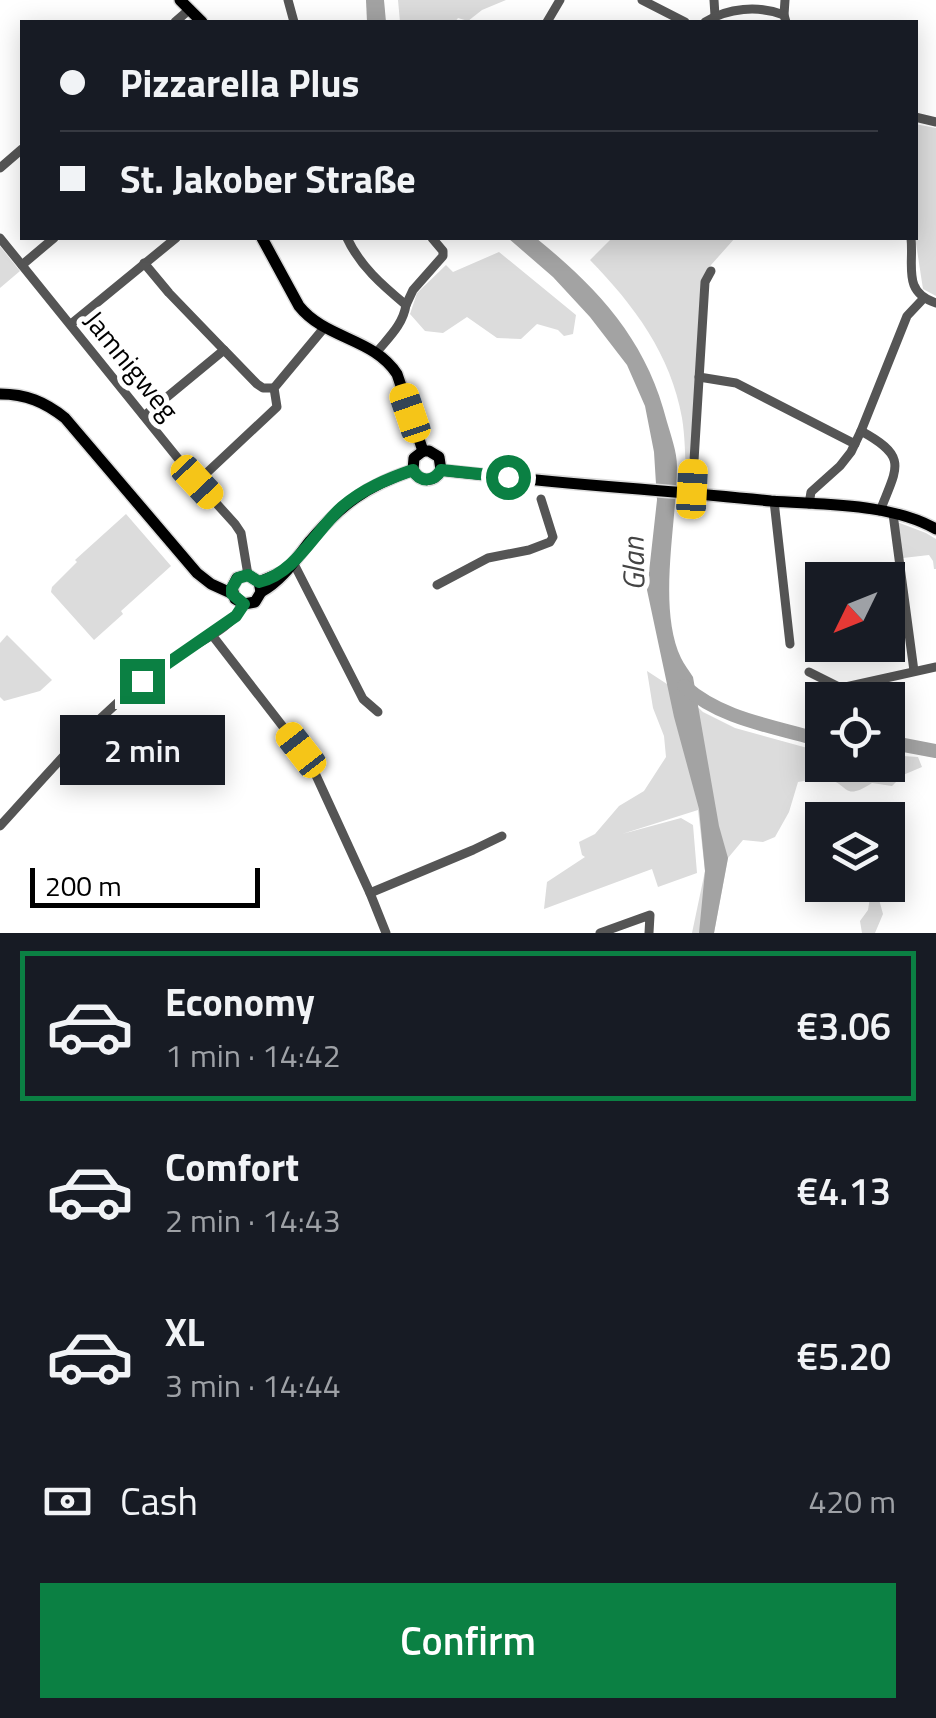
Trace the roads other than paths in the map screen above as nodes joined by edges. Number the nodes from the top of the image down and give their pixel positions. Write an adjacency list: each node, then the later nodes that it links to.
1 (642, 0): 6 (street)
2 (714, 0): 4 (street)
3 (785, 0): 5 (street)
4 (715, 16): 5 (street); 7 (street)
5 (785, 19)
6 (681, 20)
7 (708, 20)
8 (20, 150): 9 (street)
9 (0, 168)
10 (0, 238): 18 (street, Jamnigweg)
11 (52, 240): 18 (street)
12 (173, 240): 17 (street)
13 (263, 240): 24 (main road)
14 (348, 240): 22 (street)
15 (434, 240): 22 (street)
16 (911, 240): 20 (street)
17 (144, 263): 23 (street); 25 (street)
18 (22, 264): 23 (street, Jamnigweg)
19 (711, 271): 27 (street)
20 (923, 299): 21 (street); 31 (street)
21 (936, 304)
22 (406, 305): 26 (street)
23 (71, 324): 30 (street, Jamnigweg)
24 (324, 328): 26 (main road); 28 (street)
25 (224, 350): 28 (street); 30 (street)
26 (376, 352): 33 (main road)
27 (699, 378): 32 (street); 37 (street)
28 (274, 388): 36 (street)
29 (0, 394): 46 (main road)
30 (144, 416): 36 (street, Jamnigweg)
31 (861, 431): 32 (street); 41 (street)
32 (855, 444): 40 (street)
33 (422, 451): 34 (main road); 35 (main road)
34 (413, 470): 35 (main road); 43 (main road)
35 (441, 470): 37 (main road)
36 (197, 482): 44 (street, Jamnigweg)
37 (690, 493): 39 (main road)
38 (541, 499): 45 (street)
39 (774, 501): 40 (main road); 49 (street)
40 (809, 504): 41 (main road)
41 (887, 512): 42 (main road); 52 (street)
42 (936, 530)
43 (293, 562): 44 (main road); 53 (street)
44 (256, 583): 46 (main road); 47 (main road)
45 (437, 585)
46 (233, 588): 47 (main road)
47 (244, 604): 48 (street)
48 (212, 635): 54 (street); 56 (street)
49 (790, 644)
50 (936, 668): 52 (street)
51 (809, 672): 52 (street)
52 (914, 672)
53 (378, 712)
54 (0, 826)
55 (502, 836): 56 (street)
56 (370, 893): 57 (street)
57 (386, 933)
58 (600, 933): 59 (street)
59 (649, 933)

